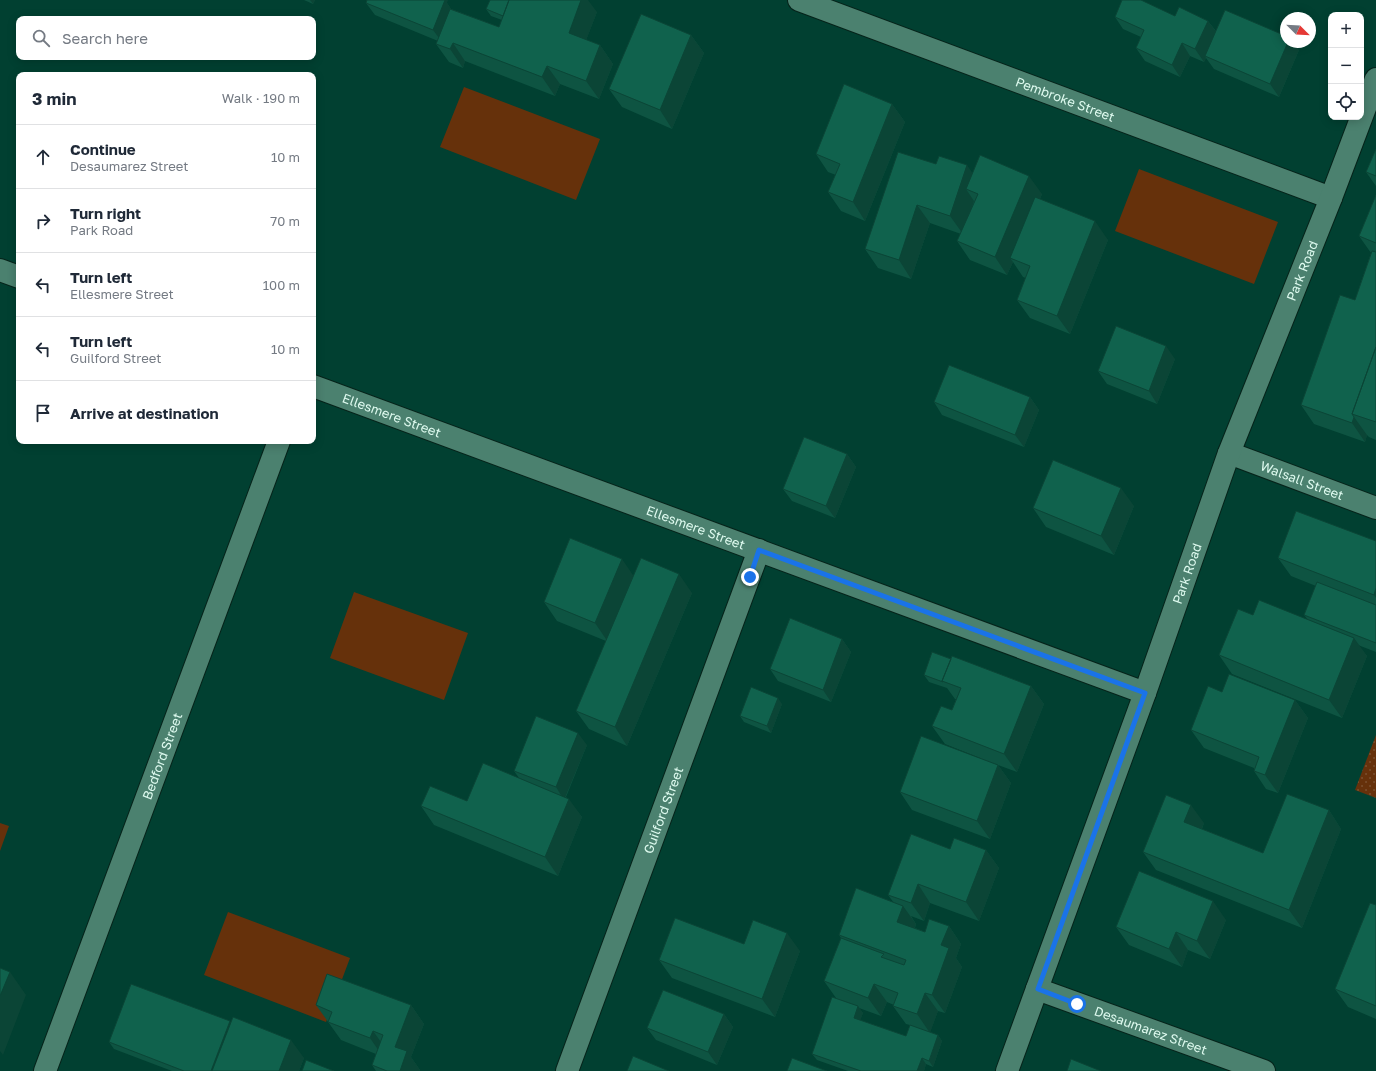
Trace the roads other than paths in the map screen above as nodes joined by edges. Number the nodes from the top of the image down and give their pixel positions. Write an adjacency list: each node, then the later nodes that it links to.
1 (800, 0): 3 (street, Pembroke Street)
2 (1376, 79): 3 (street, Park Road)
3 (1331, 198): 8 (street, Park Road)
4 (0, 270): 5 (street)
5 (16, 276)
6 (316, 387): 10 (street, Ellesmere Street)
7 (278, 444): 13 (street, Bedford Street)
8 (1229, 453): 9 (street, Walsall Street); 11 (street, Park Road)
9 (1376, 508)
10 (759, 550): 11 (street, Ellesmere Street); 14 (street, Guilford Street)
11 (1145, 693): 12 (street, Park Road)
12 (1038, 989): 15 (street, Park Road); 16 (street, Desaumarez Street)
13 (45, 1071)
14 (567, 1071)
15 (1007, 1071)
16 (1264, 1071)

